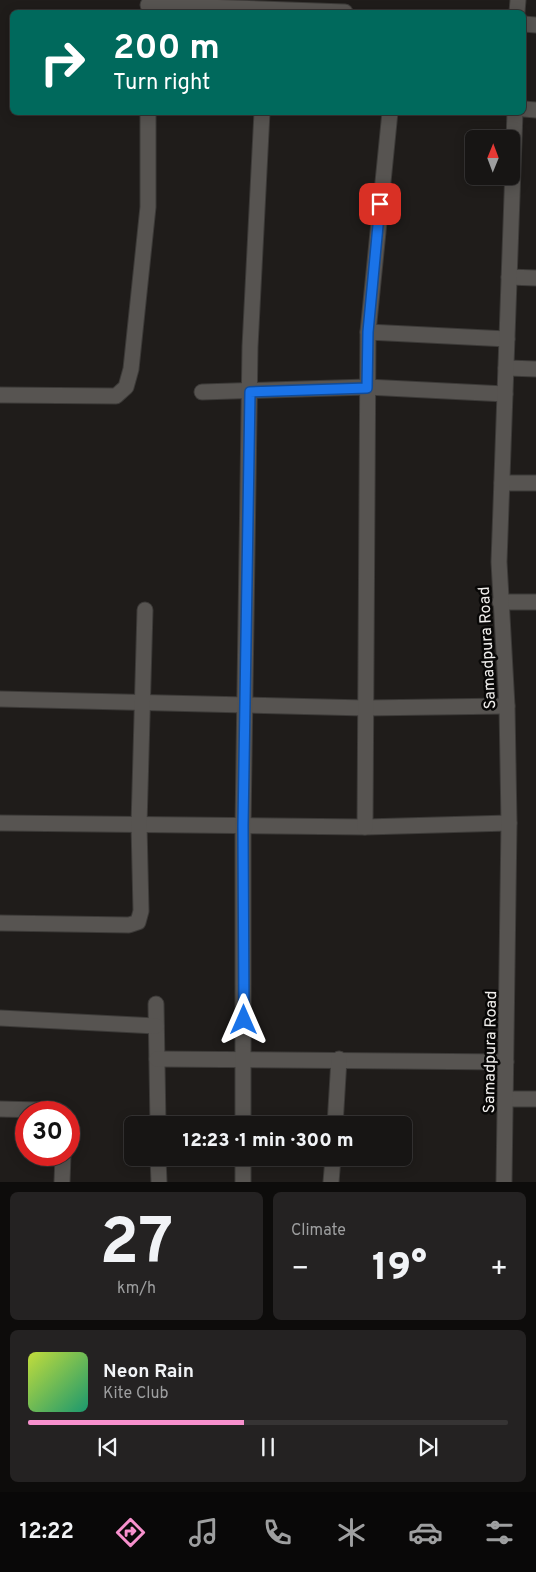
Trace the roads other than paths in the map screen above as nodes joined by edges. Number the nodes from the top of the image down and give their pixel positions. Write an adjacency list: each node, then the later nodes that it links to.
1 (314, 5): 4 (street); 5 (street)
2 (148, 6): 3 (street)
3 (227, 10)
4 (280, 10)
5 (336, 10)
6 (148, 115): 20 (street)
7 (262, 115): 18 (street)
8 (390, 115): 12 (street)
9 (515, 115): 10 (street, Samadpura Road)
10 (509, 277): 11 (street); 13 (street, Samadpura Road)
11 (536, 278)
12 (368, 332): 13 (street); 16 (street)
13 (507, 340): 14 (street, Samadpura Road)
14 (506, 368): 15 (street); 19 (street, Samadpura Road)
15 (536, 369)
16 (367, 388): 18 (street); 19 (street); 30 (street)
17 (202, 392): 18 (street)
18 (250, 392): 28 (street)
19 (505, 394): 21 (street, Samadpura Road)
20 (0, 395)
21 (502, 483): 22 (street); 23 (street, Samadpura Road)
22 (536, 483)
23 (500, 602): 24 (street); 29 (street, Samadpura Road)
24 (536, 602)
25 (145, 610): 27 (street)
26 (0, 699): 27 (street)
27 (144, 703): 28 (street); 33 (street)
28 (245, 706): 30 (street); 34 (street)
29 (507, 706): 30 (street); 32 (street, Samadpura Road)
30 (365, 708): 35 (street)
31 (0, 823): 33 (street)
32 (509, 823): 35 (street); 43 (street, Samadpura Road)
33 (139, 826): 34 (street); 36 (street)
34 (243, 826): 35 (street); 41 (street)
35 (365, 827)
36 (0, 923)
37 (156, 1004): 39 (street)
38 (0, 1018): 39 (street)
39 (156, 1026): 40 (street)
40 (156, 1059): 41 (street); 48 (street)
41 (244, 1059): 42 (street); 49 (street)
42 (339, 1059): 43 (street); 50 (street)
43 (506, 1062): 44 (street, Samadpura Road)
44 (506, 1099): 45 (street); 59 (street, Samadpura Road)
45 (536, 1099)
46 (0, 1109): 47 (street)
47 (15, 1109)
48 (158, 1116)
49 (243, 1116)
50 (336, 1116)
51 (63, 1166): 55 (street)
52 (158, 1166): 56 (street)
53 (243, 1166): 57 (street)
54 (332, 1166): 58 (street)
55 (62, 1182)
56 (159, 1182)
57 (243, 1182)
58 (331, 1182)
59 (504, 1182)

